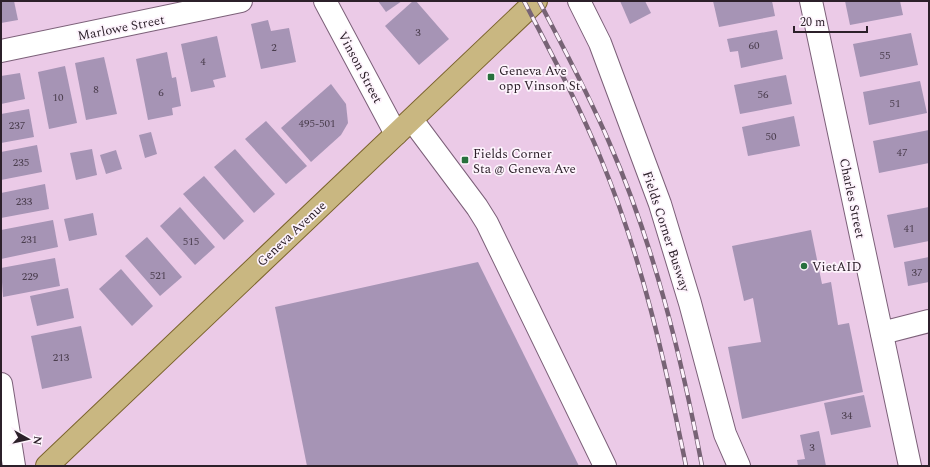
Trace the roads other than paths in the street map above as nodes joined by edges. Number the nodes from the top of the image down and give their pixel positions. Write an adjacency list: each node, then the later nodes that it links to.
1 (241, 1): 6 (street, Marlowe Street)
2 (324, 1): 7 (street, Vinson Street)
3 (536, 1): 7 (main road, Geneva Avenue)
4 (579, 1): 14 (street, Fields Corner Busway)
5 (811, 1): 9 (street, Charles Street)
6 (1, 51)
7 (404, 127): 12 (main road, Geneva Avenue); 13 (street)
8 (929, 321): 9 (street)
9 (882, 333): 15 (street, Charles Street)
10 (1, 384): 11 (street)
11 (14, 466)
12 (47, 466)
13 (605, 466)
14 (739, 466)
15 (910, 466)

